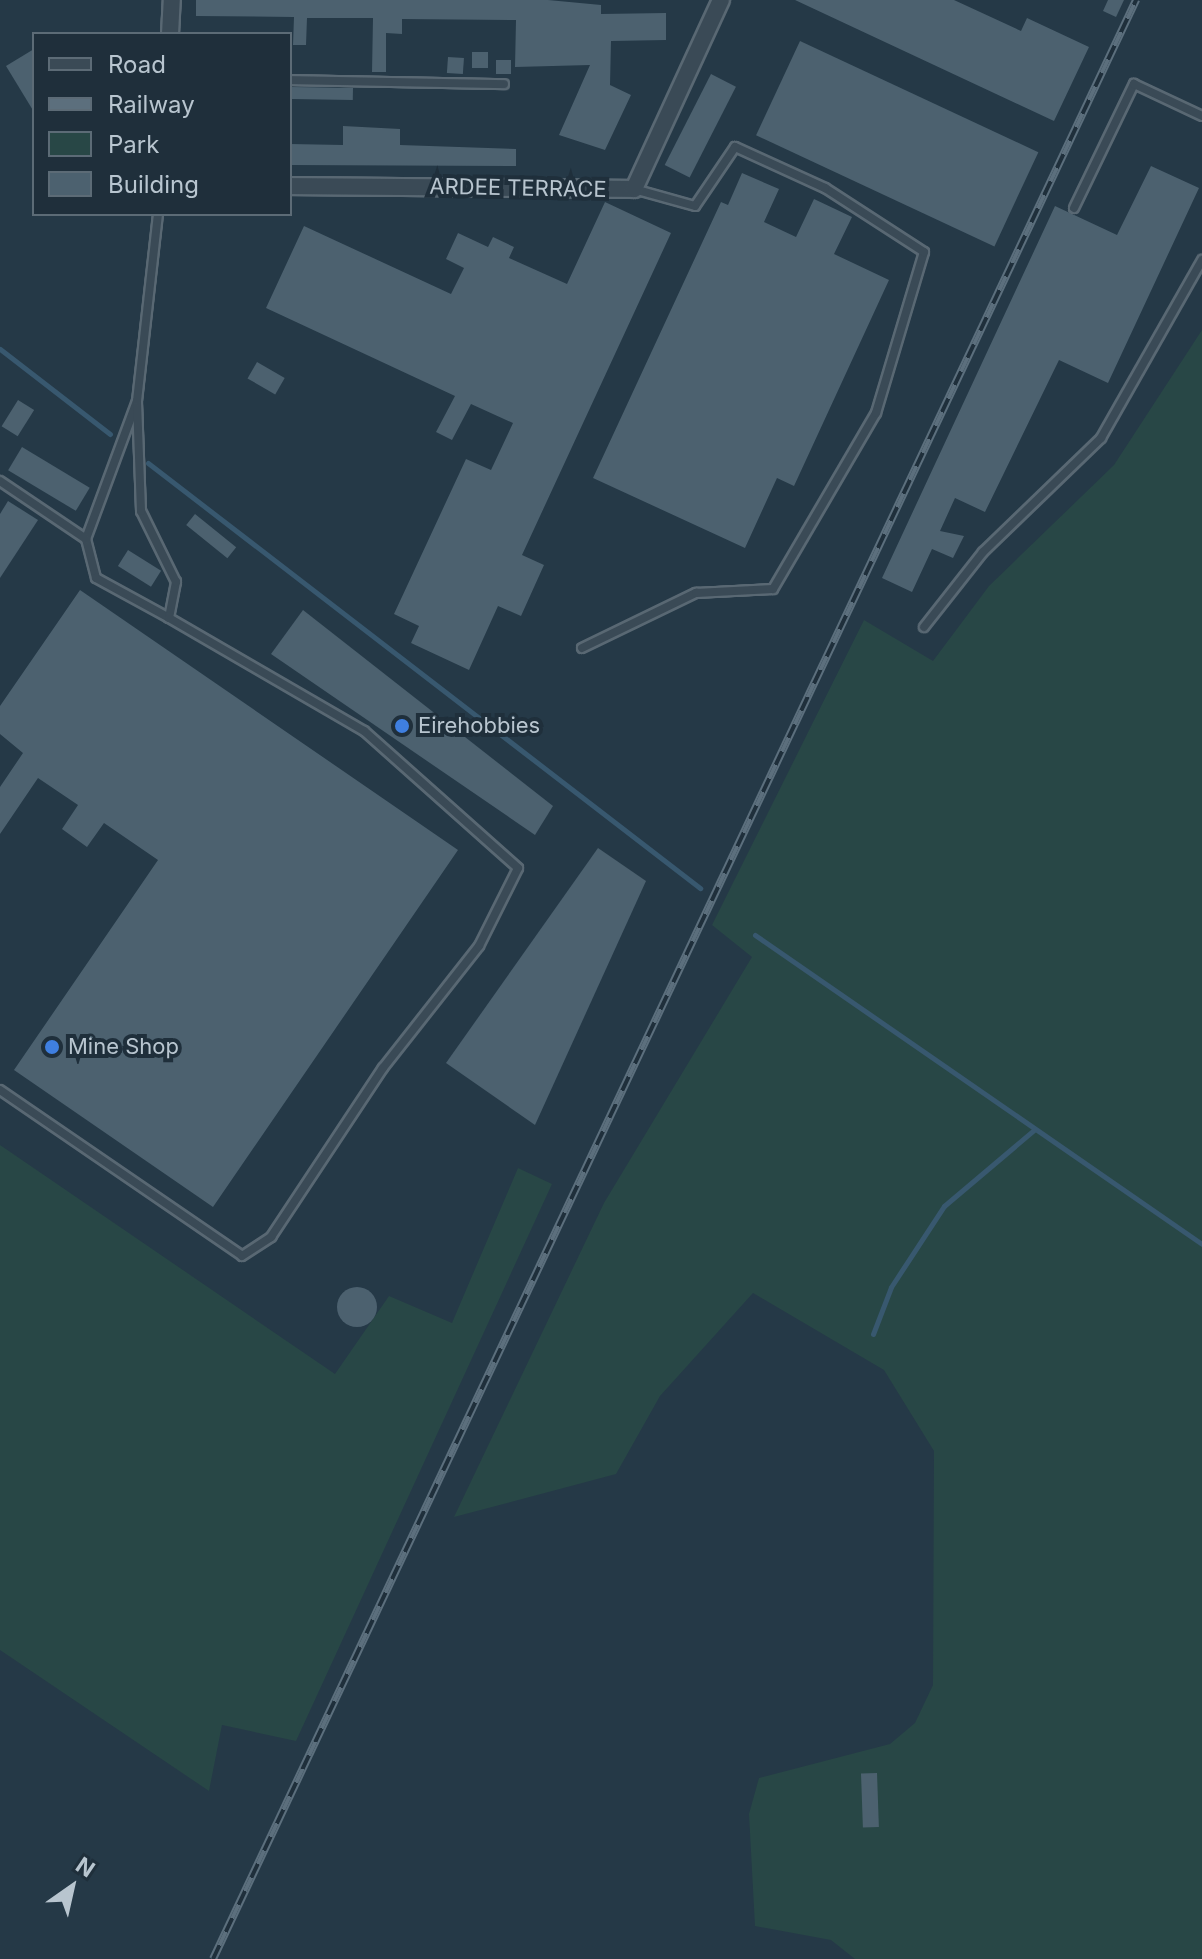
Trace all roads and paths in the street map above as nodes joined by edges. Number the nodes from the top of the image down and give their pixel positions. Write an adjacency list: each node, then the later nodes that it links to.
1 (172, 0): 3 (street)
2 (721, 0): 8 (street, ARDEE TERRACE)
3 (170, 32)
4 (292, 80): 5 (lane)
5 (504, 84)
6 (1202, 116): 9 (lane)
7 (292, 186): 8 (street, ARDEE TERRACE)
8 (634, 189): 17 (lane)
9 (1074, 208)
10 (158, 216): 12 (lane)
11 (1202, 260): 16 (lane)
12 (137, 401): 14 (lane); 15 (lane)
13 (0, 481): 14 (lane)
14 (86, 539): 15 (lane)
15 (169, 618): 18 (lane)
16 (924, 627)
17 (582, 648)
18 (0, 1090)

